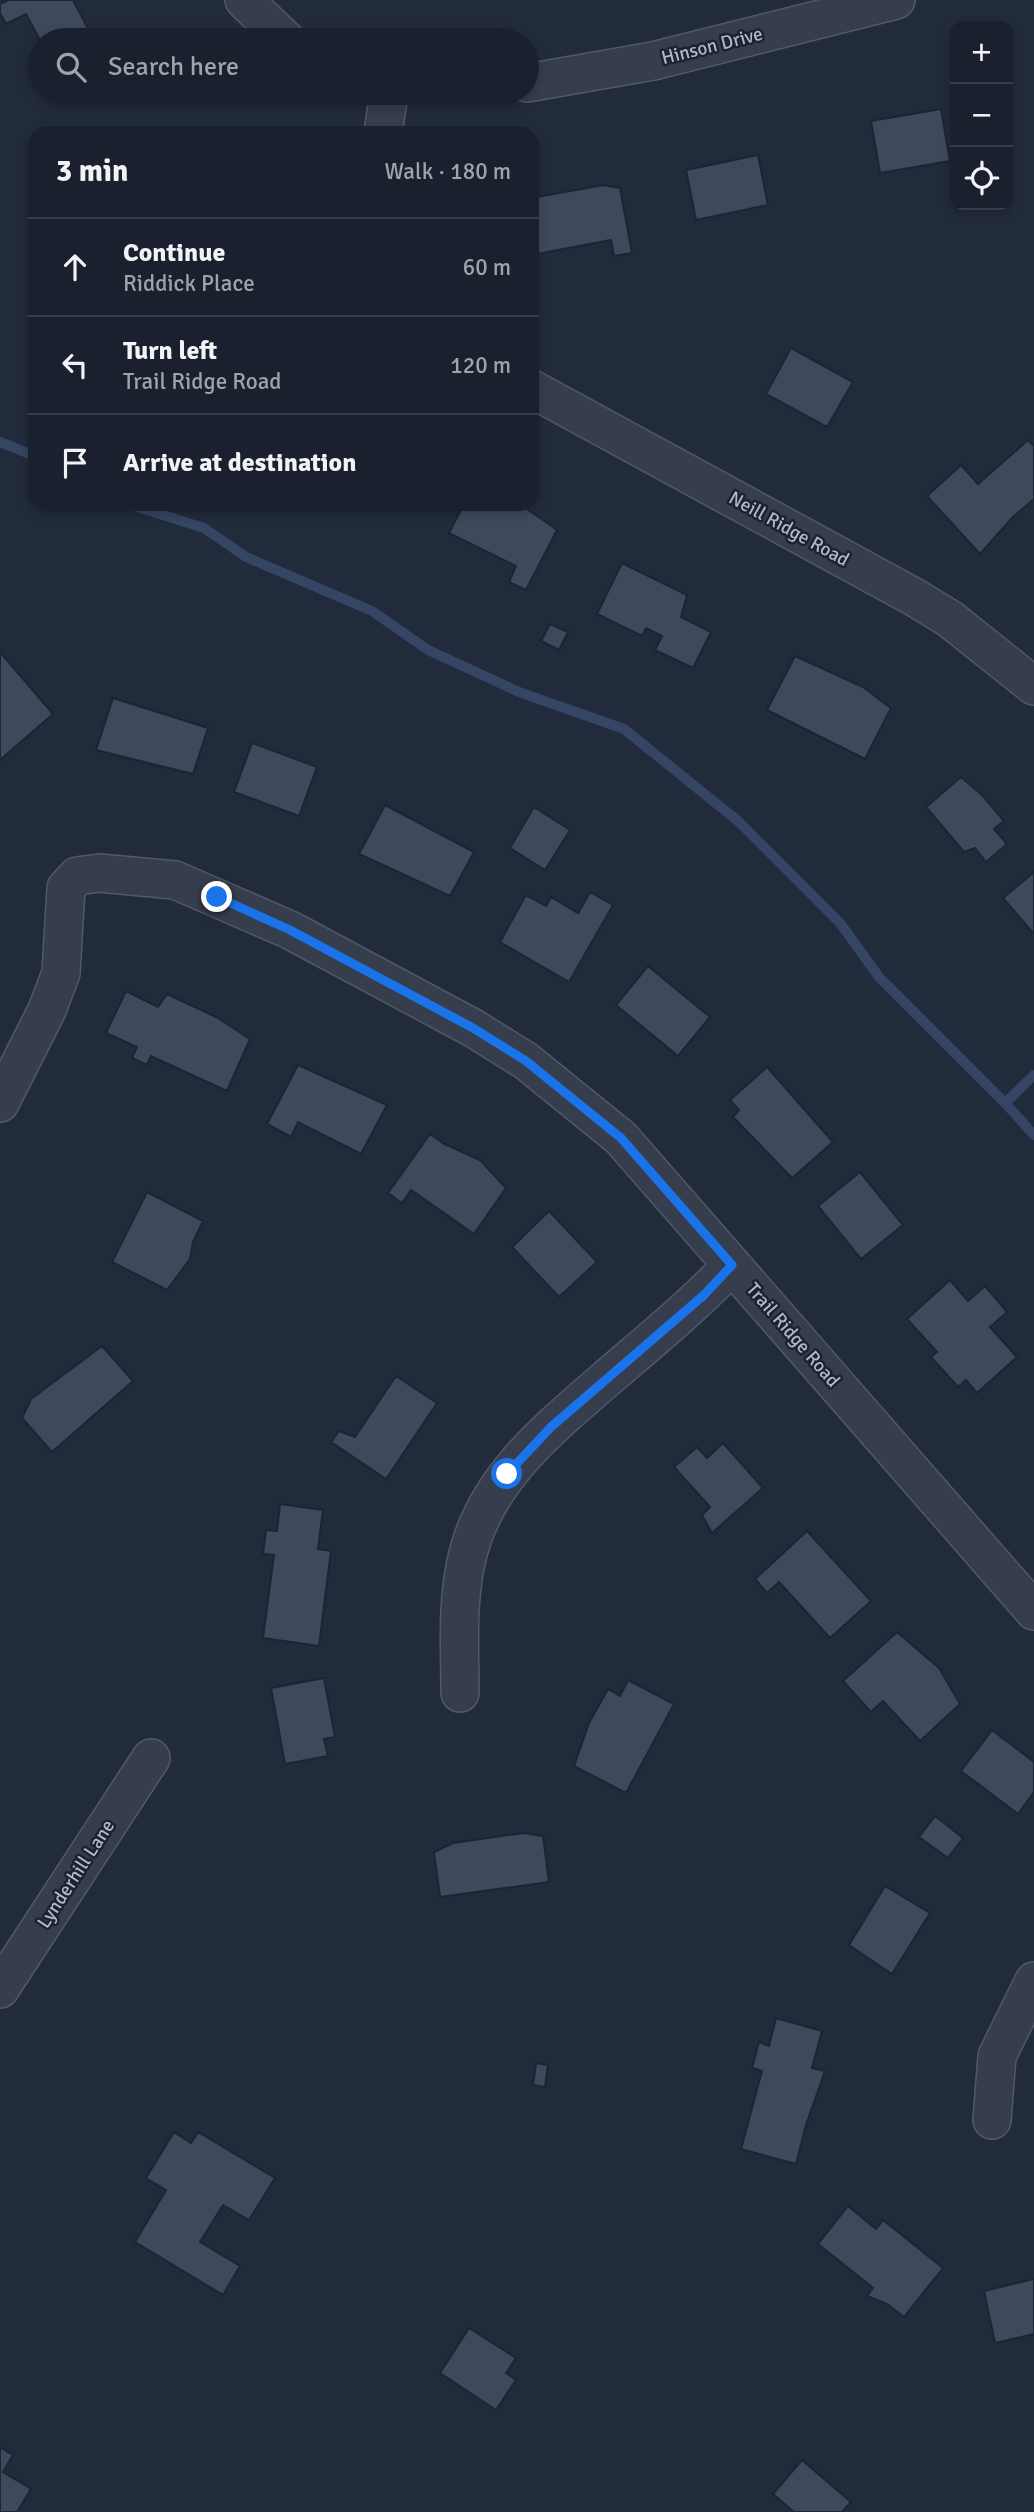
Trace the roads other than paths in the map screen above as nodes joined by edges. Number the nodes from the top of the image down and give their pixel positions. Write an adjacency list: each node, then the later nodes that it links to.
1 (244, 0): 4 (street)
2 (896, 0): 3 (street, Hinson Drive)
3 (797, 12): 5 (street, Hinson Drive)
4 (273, 28)
5 (539, 81)
6 (387, 105): 7 (street)
7 (384, 126)
8 (539, 392): 9 (street, Neill Ridge Road)
9 (1034, 685)
10 (0, 1103): 11 (street, Trail Ridge Road)
11 (732, 1265): 12 (street, Trail Ridge Road); 13 (street)
12 (1034, 1611)
13 (460, 1693)
14 (151, 1758): 16 (street, Lynderhill Lane)
15 (1034, 1982): 17 (street)
16 (0, 1989)
17 (992, 2120)

